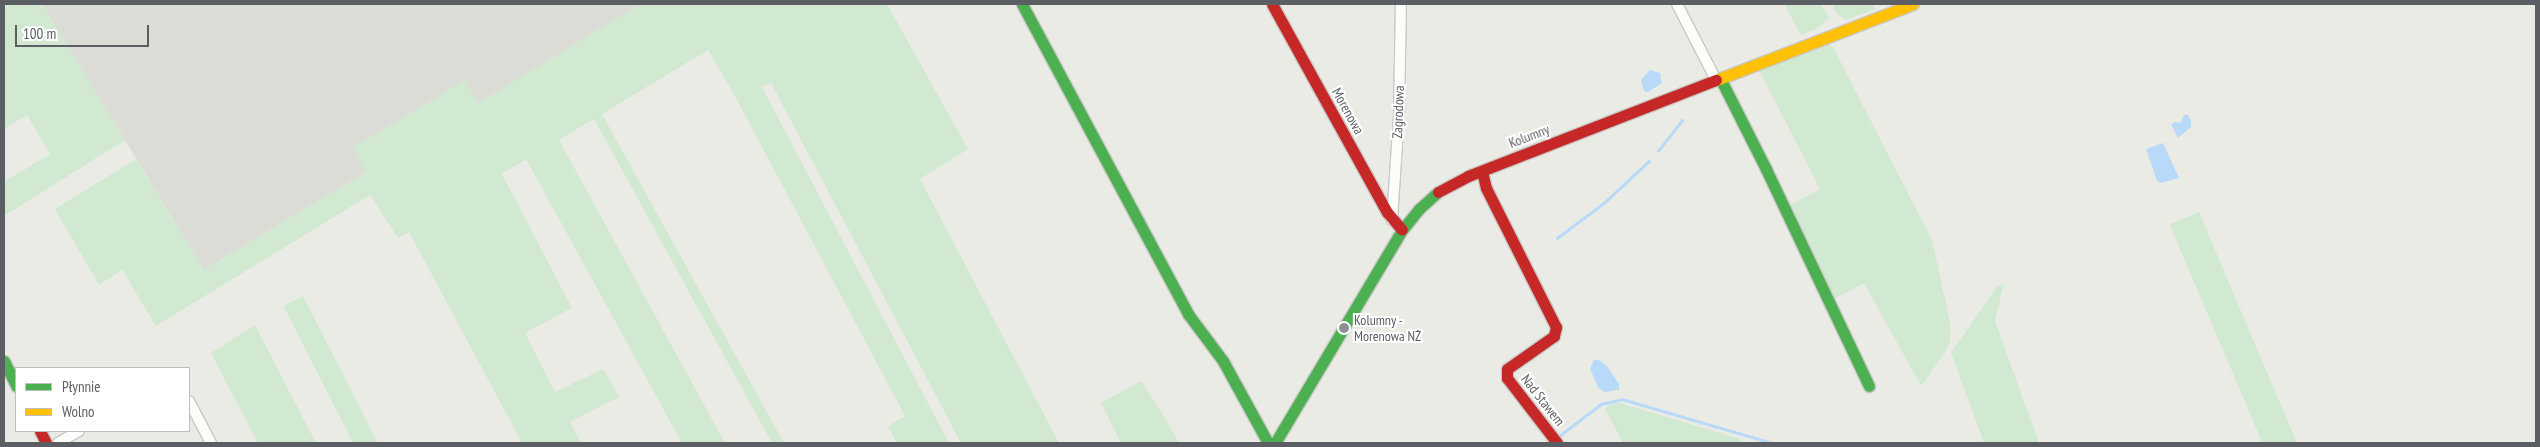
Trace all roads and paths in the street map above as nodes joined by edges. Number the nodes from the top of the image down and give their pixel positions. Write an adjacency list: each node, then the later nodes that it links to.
1 (1022, 4): 17 (street)
2 (1272, 4): 8 (street, Morenowa)
3 (1400, 4): 8 (street, Zagrodowa)
4 (1677, 4): 6 (street)
5 (1913, 4): 6 (street, Kolumny)
6 (1718, 79): 7 (street, Kolumny); 12 (street)
7 (1482, 171): 9 (street, Kolumny); 19 (street, Nad Stawem)
8 (1392, 220): 9 (street, Morenowa)
9 (1402, 230): 18 (street, Kolumny)
10 (4, 361): 11 (street)
11 (15, 384)
12 (1869, 386)
13 (190, 403): 16 (street)
14 (77, 432): 15 (street)
15 (58, 443)
16 (211, 443)
17 (1268, 443)
18 (1275, 443)
19 (1557, 443)

